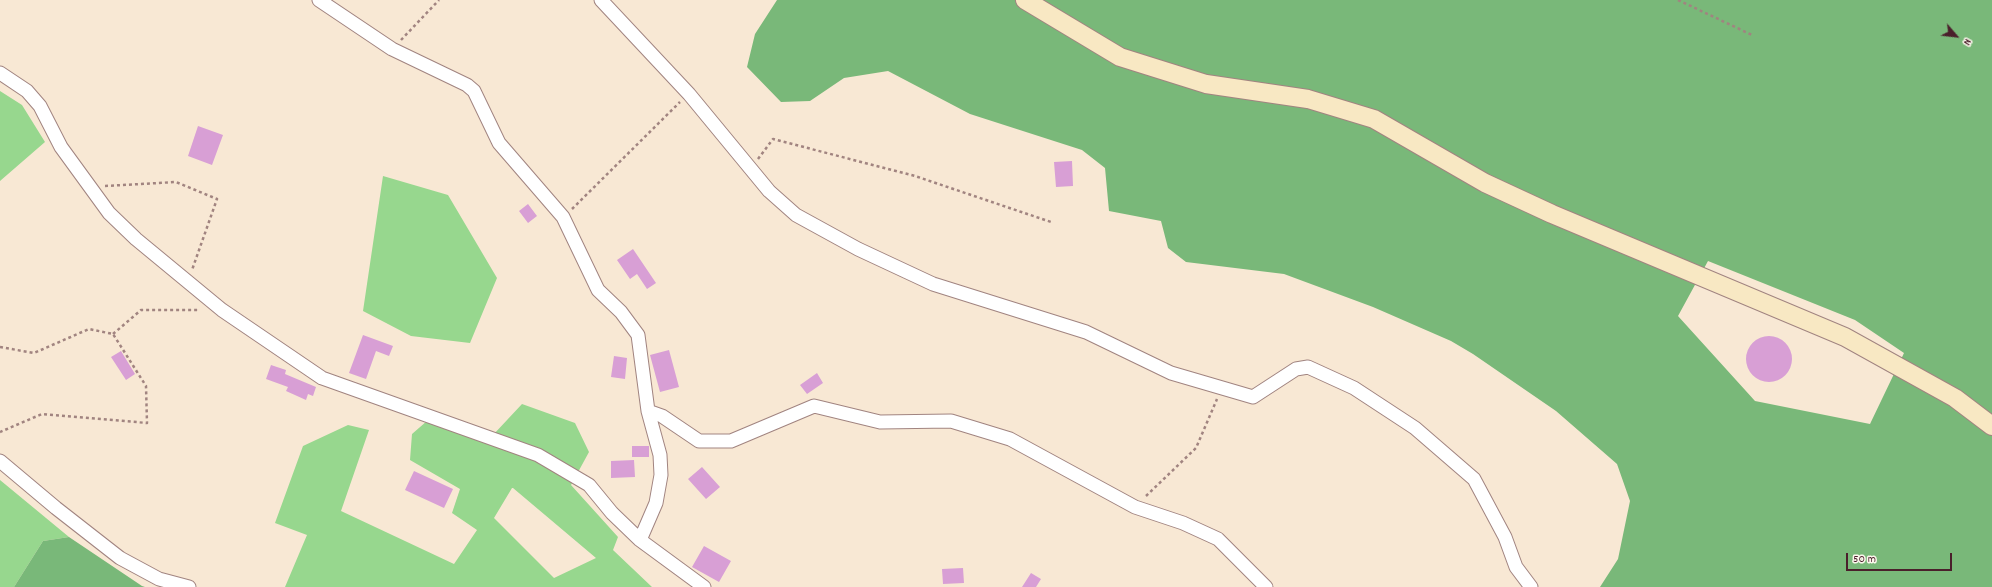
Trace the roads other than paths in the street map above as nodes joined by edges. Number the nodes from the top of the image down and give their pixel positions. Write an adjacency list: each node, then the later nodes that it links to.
1 (319, 0): 5 (street)
2 (601, 0): 12 (street)
3 (1025, 0): 6 (street)
4 (0, 73): 8 (street)
5 (648, 411): 8 (street); 11 (street)
6 (1992, 426)
7 (0, 461): 9 (street)
8 (640, 540): 10 (street)
9 (189, 587)
10 (704, 587)
11 (1266, 587)
12 (1531, 587)

